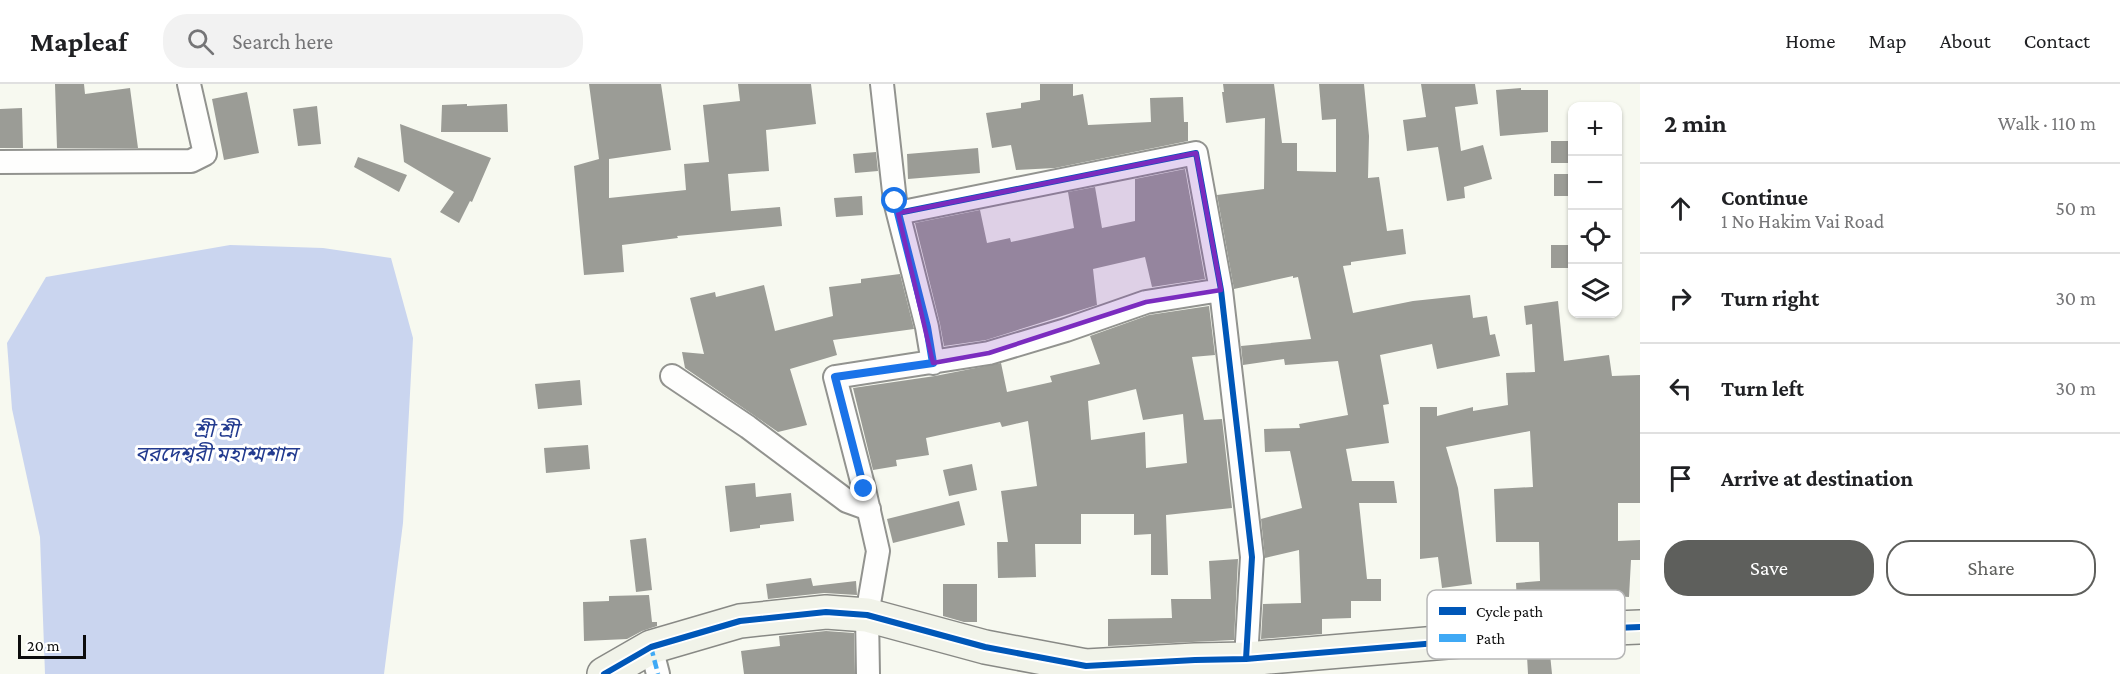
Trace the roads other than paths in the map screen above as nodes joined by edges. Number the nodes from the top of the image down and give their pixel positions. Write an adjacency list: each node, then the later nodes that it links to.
1 (189, 84): 3 (street)
2 (882, 84): 4 (street)
3 (0, 162)
4 (898, 213): 5 (street); 6 (street)
5 (1221, 290): 6 (street); 13 (street)
6 (933, 363): 8 (street)
7 (672, 376): 8 (street)
8 (869, 509): 9 (street)
9 (867, 615): 13 (street); 14 (street); 16 (street)
10 (1640, 627): 11 (street)
11 (1625, 628)
12 (1427, 644): 13 (street)
13 (1246, 659)
14 (654, 660): 15 (street)
15 (604, 674)
16 (868, 674)

